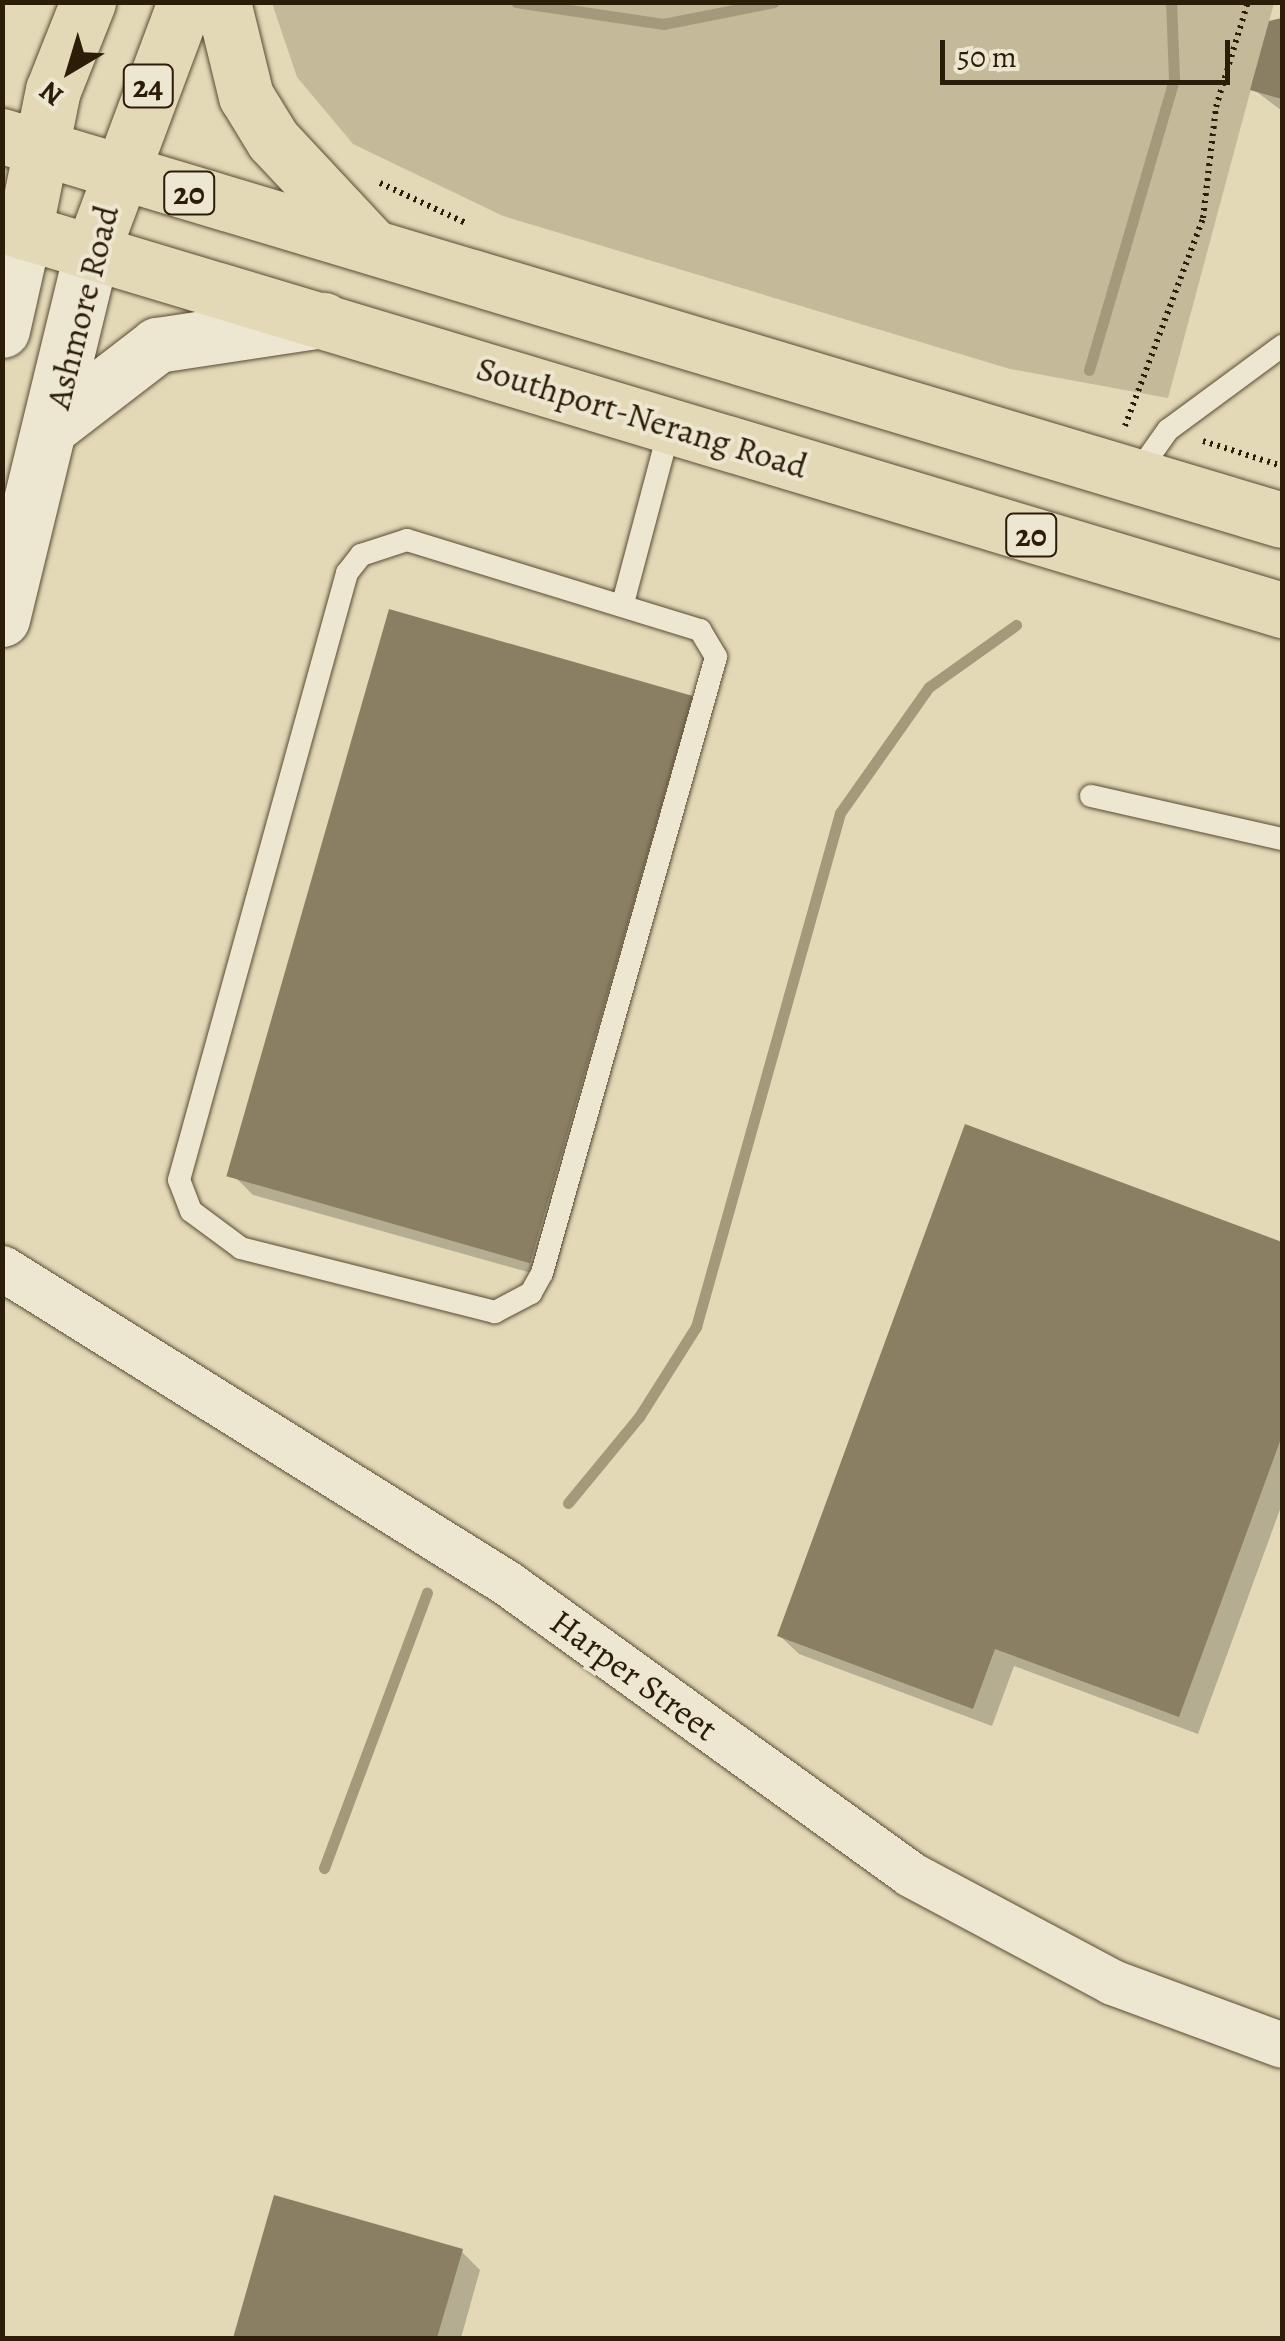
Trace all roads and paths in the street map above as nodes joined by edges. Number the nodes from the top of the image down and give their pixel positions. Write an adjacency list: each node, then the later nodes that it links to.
1 (88, 2): 5 (main road, Ashmore Road / 24)
2 (185, 2): 6 (main road, Ashmore Road / 24)
3 (224, 2): 10 (main road)
4 (1248, 2): 18 (path)
5 (21, 141): 6 (main road, 20); 8 (main road, Ashmore Road / 24)
6 (118, 171): 10 (main road, 20); 11 (main road, Ashmore Road / 24)
7 (370, 178): 9 (path)
8 (13, 228): 11 (main road, Southport-Nerang Road / 20); 13 (main road, Ashmore Road)
9 (488, 234)
10 (376, 249): 18 (main road, 20)
11 (92, 251): 12 (main road, Southport-Nerang Road / 20); 15 (main road, Ashmore Road)
12 (324, 320): 15 (main road); 16 (main road, Southport-Nerang Road / 20)
13 (2, 330)
14 (1282, 346): 17 (lane)
15 (52, 426): 23 (main road, Ashmore Road)
16 (670, 426): 21 (lane); 22 (main road, Southport-Nerang Road / 20)
17 (1168, 430): 18 (lane); 18 (path); 19 (path)
18 (1119, 448): 20 (main road, 20)
19 (1282, 466)
20 (1282, 520)
21 (622, 603): 21 (lane)
22 (1282, 610)
23 (2, 619)
24 (1092, 796): 25 (lane)
25 (1282, 839)
26 (2, 1268): 27 (street, Harper Street)
27 (1282, 2045)

